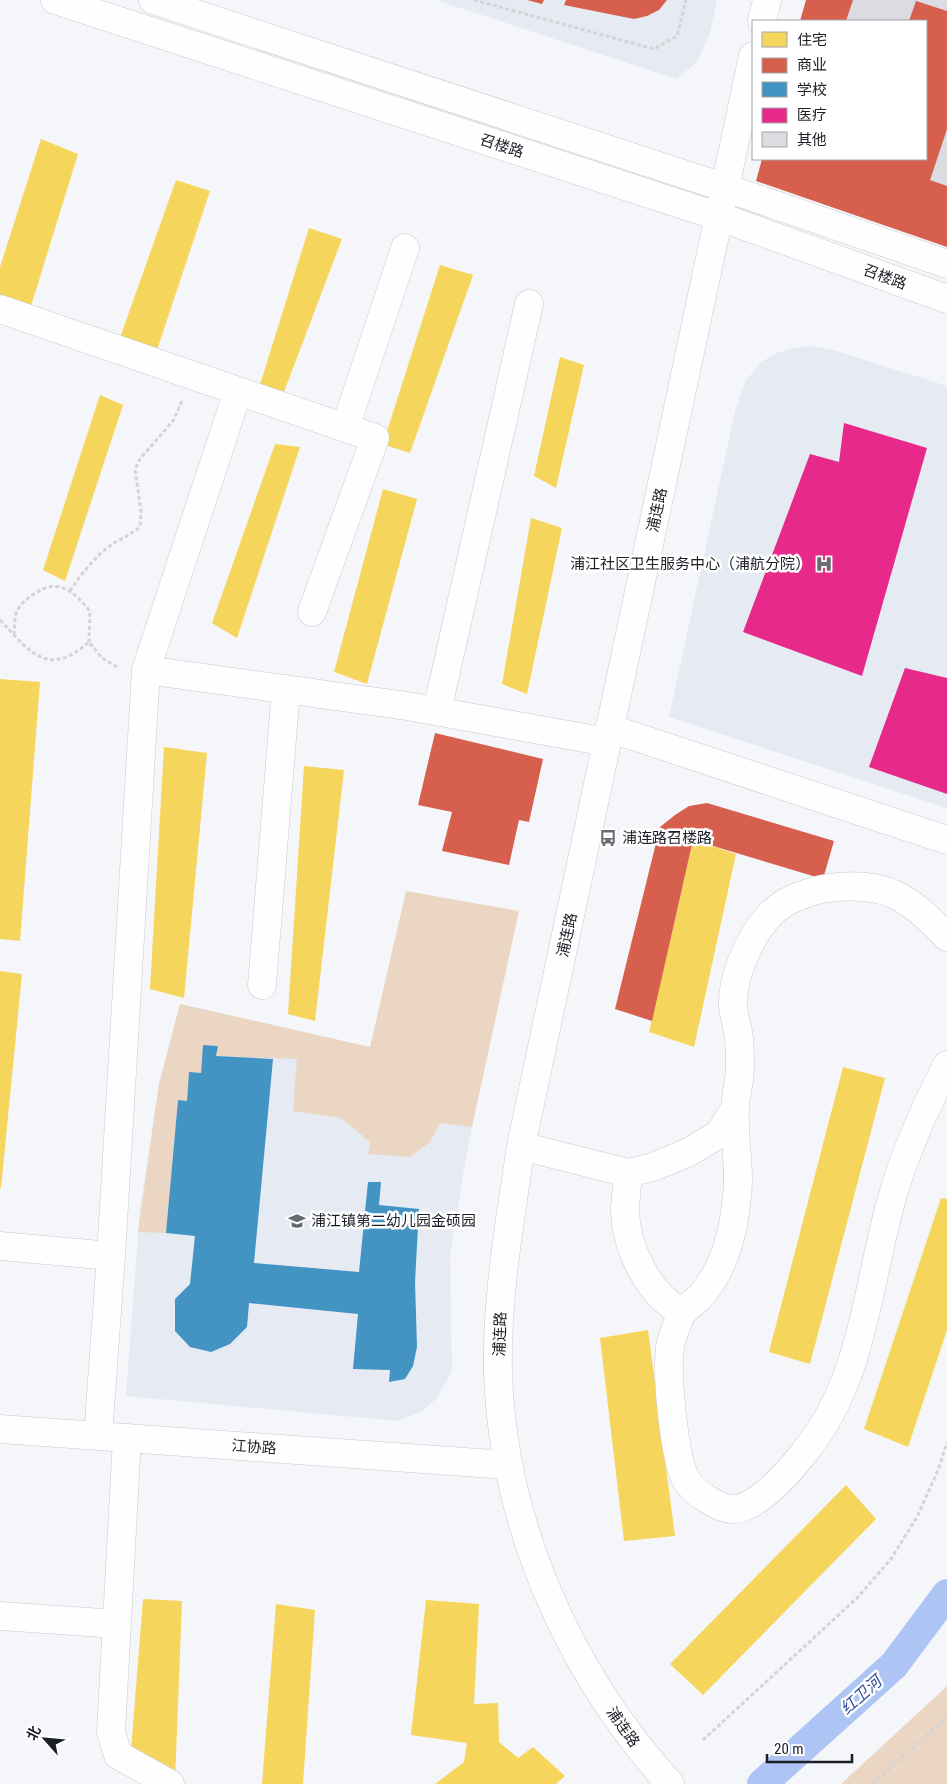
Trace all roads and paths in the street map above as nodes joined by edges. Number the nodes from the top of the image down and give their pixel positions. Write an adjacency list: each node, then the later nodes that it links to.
1 (55, 0): 9 (street, 召楼路)
2 (153, 0): 8 (street, 召楼路)
3 (474, 0): 4 (path)
4 (686, 0)
5 (767, 0): 6 (street)
6 (762, 20)
7 (752, 61): 8 (street, 浦连路)
8 (726, 188): 9 (street, 浦连路); 11 (street, 召楼路)
9 (720, 218): 12 (street, 召楼路); 26 (street, 浦连路)
10 (405, 248): 17 (street)
11 (947, 264)
12 (947, 298)
13 (528, 304): 25 (street)
14 (0, 309): 15 (street)
15 (202, 379): 16 (street); 18 (path)
16 (238, 391): 17 (street); 23 (street)
17 (345, 428): 19 (street)
18 (70, 591): 21 (path); 22 (path)
19 (312, 612)
20 (0, 620): 21 (path)
21 (14, 635): 22 (path)
22 (90, 642): 23 (path)
23 (145, 678): 24 (street); 35 (street)
24 (286, 689): 25 (street); 29 (street)
25 (437, 711): 26 (street)
26 (608, 735): 27 (street); 32 (street, 浦连路)
27 (947, 840)
28 (947, 938): 31 (street)
29 (262, 985)
30 (947, 1065): 36 (street)
31 (735, 1108): 33 (street); 36 (street)
32 (521, 1146): 33 (street); 41 (street, 浦连路)
33 (628, 1173): 36 (street)
34 (0, 1246): 35 (street)
35 (111, 1256): 38 (street)
36 (682, 1312)
37 (0, 1429): 38 (street, 江协路)
38 (98, 1436): 39 (street, 江协路)
39 (127, 1438): 41 (street, 江协路); 43 (street)
40 (947, 1442): 45 (path)
41 (507, 1465): 46 (street, 浦连路)
42 (0, 1616): 43 (street)
43 (117, 1624): 47 (street)
44 (947, 1716): 48 (path)
45 (704, 1740)
46 (668, 1782)
47 (170, 1784)
48 (873, 1784)

